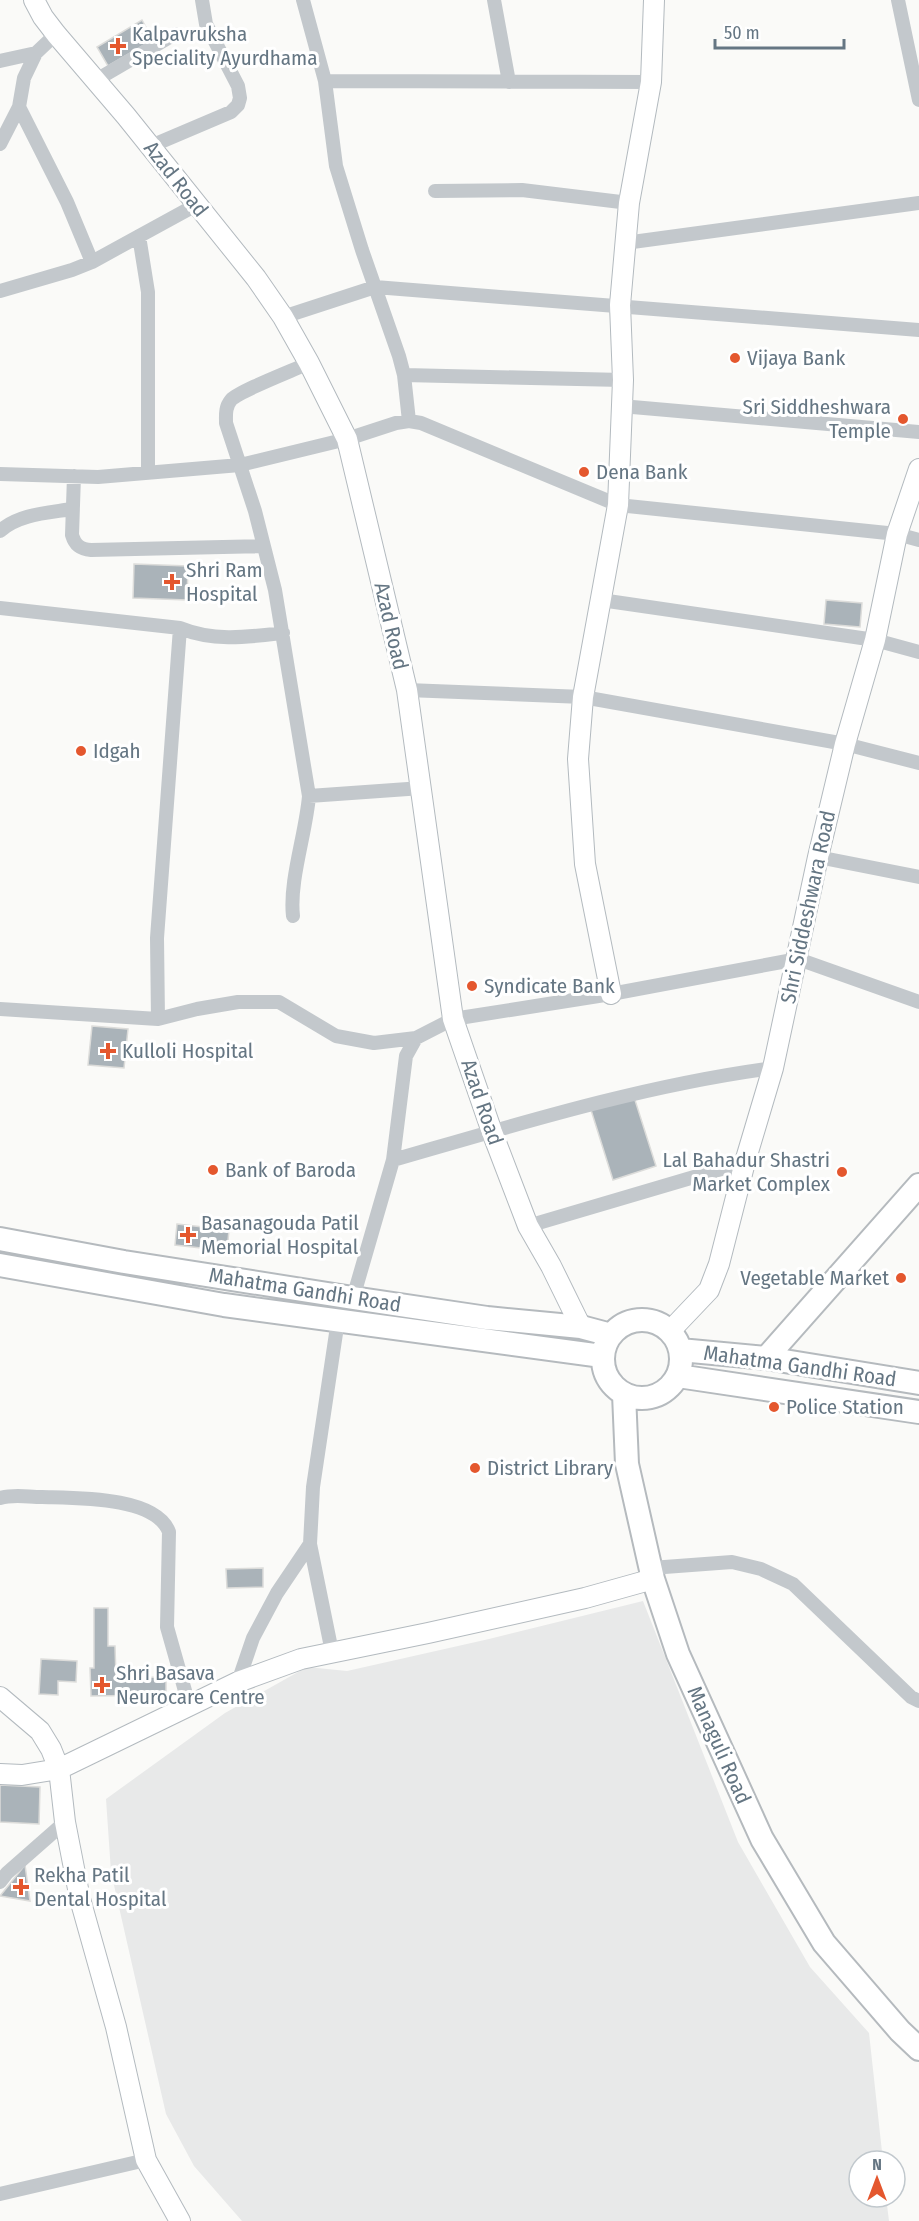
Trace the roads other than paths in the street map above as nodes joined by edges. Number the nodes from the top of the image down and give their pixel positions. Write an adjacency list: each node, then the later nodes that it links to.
1 (34, 0): 7 (street, Azad Road)
2 (202, 0): 18 (street)
3 (303, 0): 12 (street)
4 (494, 0): 13 (street)
5 (654, 0): 14 (street)
6 (898, 0): 15 (street)
7 (56, 34): 9 (street); 11 (street, Azad Road)
8 (175, 34): 11 (street)
9 (36, 53): 10 (street); 16 (street)
10 (0, 61)
11 (96, 80): 18 (street, Azad Road)
12 (325, 81): 13 (street); 26 (street)
13 (508, 82): 14 (street)
14 (651, 82): 20 (street)
15 (919, 100)
16 (19, 107): 17 (street); 25 (street)
17 (0, 144)
18 (151, 146): 22 (street, Azad Road)
19 (435, 191): 20 (street)
20 (629, 203): 24 (street)
21 (919, 203): 24 (street)
22 (196, 205): 23 (street); 29 (street, Azad Road)
23 (139, 236): 25 (street); 40 (street)
24 (625, 243): 28 (street)
25 (92, 262): 27 (street)
26 (375, 287): 28 (street); 29 (street); 32 (street)
27 (0, 291)
28 (620, 305): 30 (street); 33 (street)
29 (283, 317): 31 (street, Azad Road)
30 (919, 330)
31 (309, 363): 37 (street, Azad Road); 38 (street)
32 (404, 375): 33 (street); 35 (street)
33 (623, 380): 34 (street)
34 (621, 406): 36 (street); 43 (street)
35 (409, 421): 37 (street); 43 (street)
36 (919, 432)
37 (347, 439): 38 (street); 55 (street, Azad Road)
38 (240, 465): 40 (street); 48 (street)
39 (919, 469): 46 (street, Shri Siddeshwara Road)
40 (148, 473): 42 (street)
41 (0, 474): 42 (street)
42 (74, 476): 44 (street)
43 (618, 505): 46 (street); 49 (street)
44 (72, 509): 45 (street); 48 (street)
45 (0, 531)
46 (897, 534): 47 (street); 53 (street, Shri Siddeshwara Road)
47 (919, 540)
48 (264, 546): 52 (street)
49 (601, 600): 53 (street); 56 (street)
50 (0, 608): 51 (street)
51 (180, 628): 52 (street); 68 (street)
52 (284, 633): 60 (street)
53 (874, 640): 54 (street); 57 (street, Shri Siddeshwara Road)
54 (919, 652)
55 (407, 690): 56 (street); 59 (street, Azad Road)
56 (583, 697): 57 (street); 65 (street)
57 (845, 744): 58 (street); 61 (street, Shri Siddeshwara Road)
58 (919, 763)
59 (422, 788): 60 (street); 69 (street, Azad Road)
60 (309, 796): 63 (street)
61 (818, 857): 62 (street); 64 (street, Shri Siddeshwara Road)
62 (919, 877)
63 (293, 916)
64 (798, 959): 65 (street); 66 (street); 71 (street, Shri Siddeshwara Road)
65 (611, 994): 69 (street)
66 (919, 1002)
67 (0, 1010): 68 (street)
68 (158, 1019): 70 (street)
69 (453, 1019): 70 (street); 72 (street, Azad Road)
70 (416, 1038): 73 (street)
71 (773, 1068): 72 (street); 74 (street, Shri Siddeshwara Road)
72 (492, 1132): 73 (street); 76 (street, Azad Road)
73 (393, 1161): 79 (street)
74 (745, 1162): 76 (street); 83 (street, Shri Siddeshwara Road)
75 (919, 1185): 85 (main road)
76 (528, 1226): 81 (street, Azad Road)
77 (0, 1239): 79 (main road, Mahatma Gandhi Road)
78 (0, 1265): 80 (main road, Mahatma Gandhi Road)
79 (353, 1299): 81 (main road, Mahatma Gandhi Road)
80 (338, 1320): 84 (main road, Mahatma Gandhi Road); 91 (street)
81 (582, 1327): 82 (main road, Mahatma Gandhi Road)
82 (611, 1335): 83 (main road); 84 (main road)
83 (675, 1340): 85 (main road, Mahatma Gandhi Road); 86 (main road)
84 (602, 1356): 88 (main road)
85 (766, 1358): 87 (main road, Mahatma Gandhi Road)
86 (678, 1376): 88 (main road); 89 (main road, Mahatma Gandhi Road)
87 (919, 1383)
88 (624, 1394): 92 (main road, Managuli Road)
89 (919, 1412)
90 (0, 1498): 97 (street)
91 (310, 1544): 93 (street); 94 (street)
92 (652, 1574): 93 (street); 96 (street); 102 (main road, Managuli Road)
93 (332, 1653): 94 (street)
94 (238, 1682): 97 (street)
95 (0, 1698): 98 (street)
96 (919, 1701)
97 (189, 1705): 98 (street)
98 (60, 1769): 99 (street); 100 (street)
99 (0, 1774)
100 (65, 1822): 101 (street); 103 (street)
101 (2, 1876)
102 (919, 2049)
103 (146, 2160): 104 (street); 105 (street)
104 (0, 2194)
105 (180, 2221)

